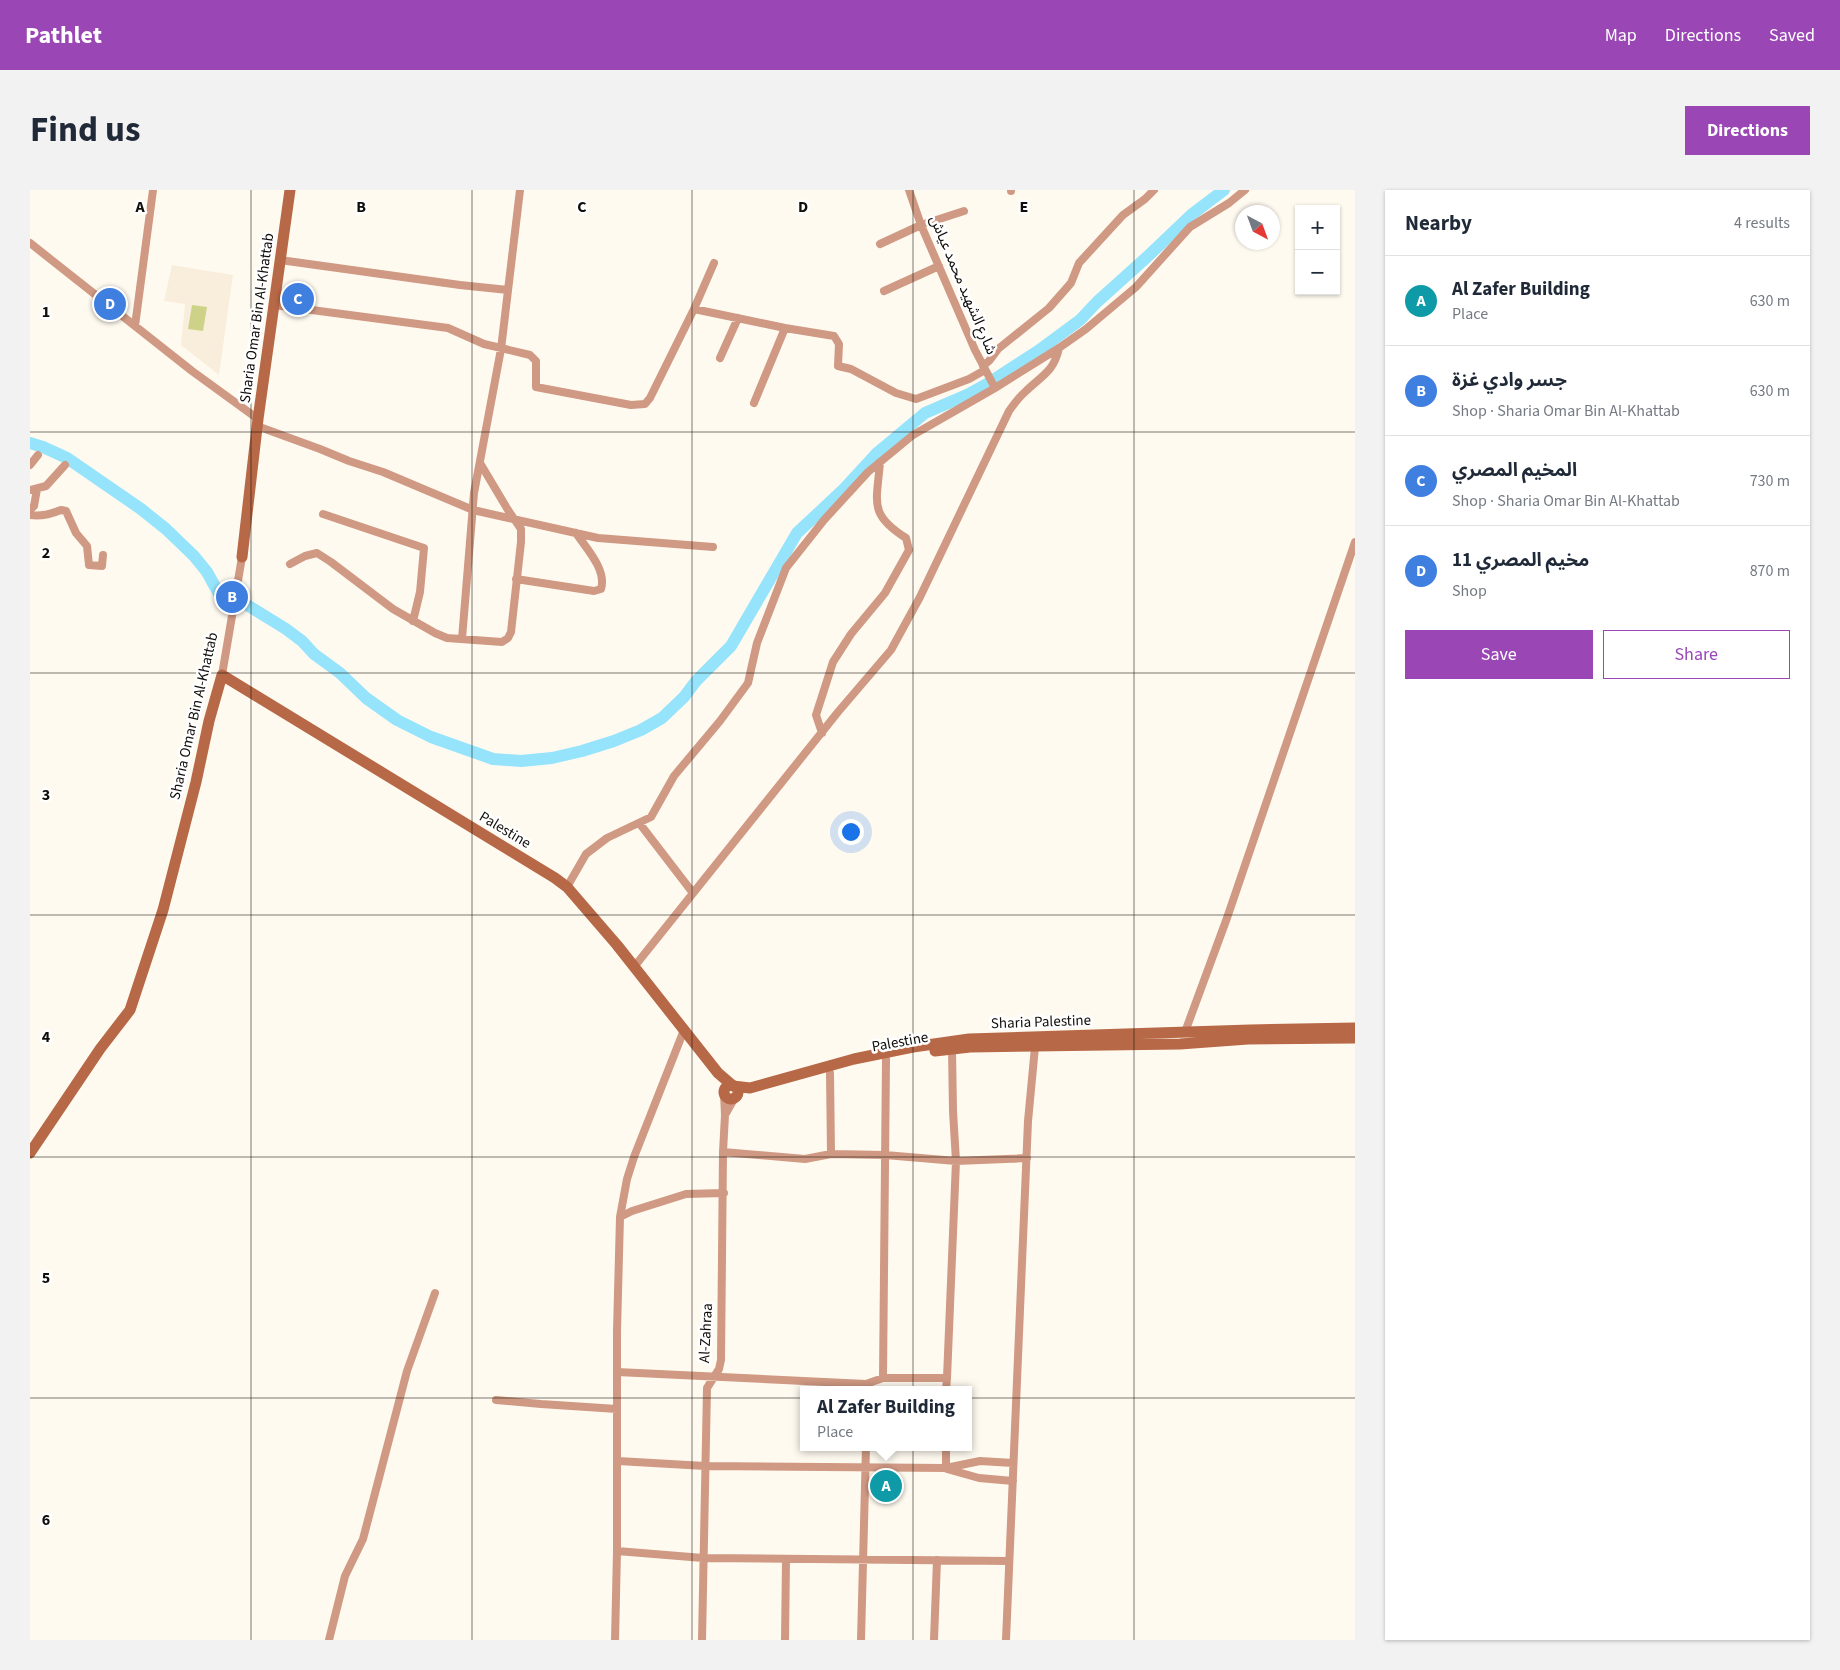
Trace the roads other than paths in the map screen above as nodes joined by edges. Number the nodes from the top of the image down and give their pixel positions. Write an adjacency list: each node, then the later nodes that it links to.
1 (152, 190): 19 (street)
2 (290, 190): 11 (street, Sharia Omar Bin Al-Khattab)
3 (520, 190): 14 (street)
4 (909, 190): 8 (street, شارع الشهيد محمد عياش)
5 (1154, 190): 24 (street)
6 (1245, 190): 21 (street)
7 (964, 211): 8 (street)
8 (922, 225): 10 (street); 13 (street, شارع الشهيد محمد عياش)
9 (30, 243): 19 (street)
10 (880, 244)
11 (280, 260): 14 (street); 16 (street, Sharia Omar Bin Al-Khattab)
12 (714, 263): 17 (street)
13 (939, 266): 15 (street); 24 (street, شارع الشهيد محمد عياش)
14 (508, 290): 22 (street)
15 (884, 291)
16 (274, 305): 22 (street); 26 (street, Sharia Omar Bin Al-Khattab)
17 (694, 309): 18 (street); 22 (street)
18 (738, 318): 20 (street); 23 (street)
19 (135, 326): 26 (street)
20 (785, 328): 24 (street); 25 (street)
21 (1059, 348): 24 (street); 48 (street)
22 (501, 349): 29 (street)
23 (720, 358)
24 (989, 377): 28 (street)
25 (754, 403)
26 (258, 422): 34 (street); 42 (street, Sharia Omar Bin Al-Khattab)
27 (38, 454): 30 (street)
28 (880, 462): 48 (street); 50 (street)
29 (480, 463): 34 (street); 37 (street)
30 (30, 465)
31 (65, 465): 32 (street)
32 (33, 490): 33 (street)
33 (30, 510)
34 (473, 510): 37 (street); 46 (street)
35 (323, 514): 45 (street)
36 (30, 515): 41 (street)
37 (516, 520): 38 (street); 44 (street)
38 (576, 533): 40 (street); 44 (street)
39 (1355, 542): 55 (street)
40 (713, 547)
41 (103, 555)
42 (242, 557): 47 (street, Sharia Omar Bin Al-Khattab)
43 (290, 564): 45 (street)
44 (516, 579): 46 (street)
45 (414, 620): 46 (street)
46 (462, 639)
47 (222, 675): 50 (street, Palestine); 64 (street, Sharia Omar Bin Al-Khattab)
48 (822, 733): 51 (street)
49 (640, 824): 51 (street)
50 (567, 887): 52 (street, Palestine)
51 (693, 893): 52 (street)
52 (634, 967): 54 (street, Palestine)
53 (1355, 1028): 55 (street, Sharia Palestine)
54 (684, 1030): 62 (street, Palestine); 70 (street)
55 (1185, 1032): 62 (street, Sharia Palestine)
56 (1355, 1038): 57 (street, Sharia Palestine)
57 (1073, 1045): 58 (street, Palestine)
58 (1035, 1047): 59 (street, Palestine); 67 (street)
59 (952, 1049): 60 (street, Palestine); 68 (street)
60 (886, 1059): 61 (street, Palestine); 66 (street)
61 (830, 1073): 62 (street, Palestine); 65 (street)
62 (730, 1092): 63 (street, Al-Zahraa)
63 (723, 1152): 65 (street); 69 (street, Al-Zahraa)
64 (30, 1154)
65 (831, 1154): 66 (street)
66 (885, 1155): 68 (street); 74 (street)
67 (1026, 1158): 68 (street); 84 (street)
68 (956, 1161): 75 (street)
69 (724, 1193): 70 (street); 73 (street, Al-Zahraa)
70 (620, 1217): 72 (street)
71 (435, 1293): 95 (street)
72 (617, 1372): 73 (street); 80 (street)
73 (715, 1376): 76 (street); 85 (street, Al-Zahraa)
74 (883, 1378): 75 (street); 77 (street)
75 (946, 1378): 78 (street)
76 (852, 1386)
77 (868, 1386)
78 (946, 1386)
79 (496, 1400): 80 (street)
80 (617, 1409): 83 (street)
81 (866, 1451): 86 (street)
82 (946, 1451): 87 (street)
83 (618, 1461): 85 (street); 89 (street)
84 (1014, 1463): 87 (street); 88 (street)
85 (705, 1466): 86 (street); 90 (street, Al-Zahraa)
86 (865, 1467): 87 (street); 92 (street)
87 (946, 1468): 88 (street)
88 (1013, 1481): 94 (street)
89 (617, 1551): 90 (street); 96 (street)
90 (703, 1558): 91 (street); 97 (street, Al-Zahraa)
91 (786, 1558): 92 (street); 98 (street)
92 (864, 1560): 93 (street); 99 (street)
93 (937, 1560): 94 (street); 100 (street)
94 (1009, 1561): 101 (street)
95 (329, 1640)
96 (615, 1640)
97 (702, 1640)
98 (785, 1640)
99 (861, 1640)
100 (934, 1640)
101 (1006, 1640)

